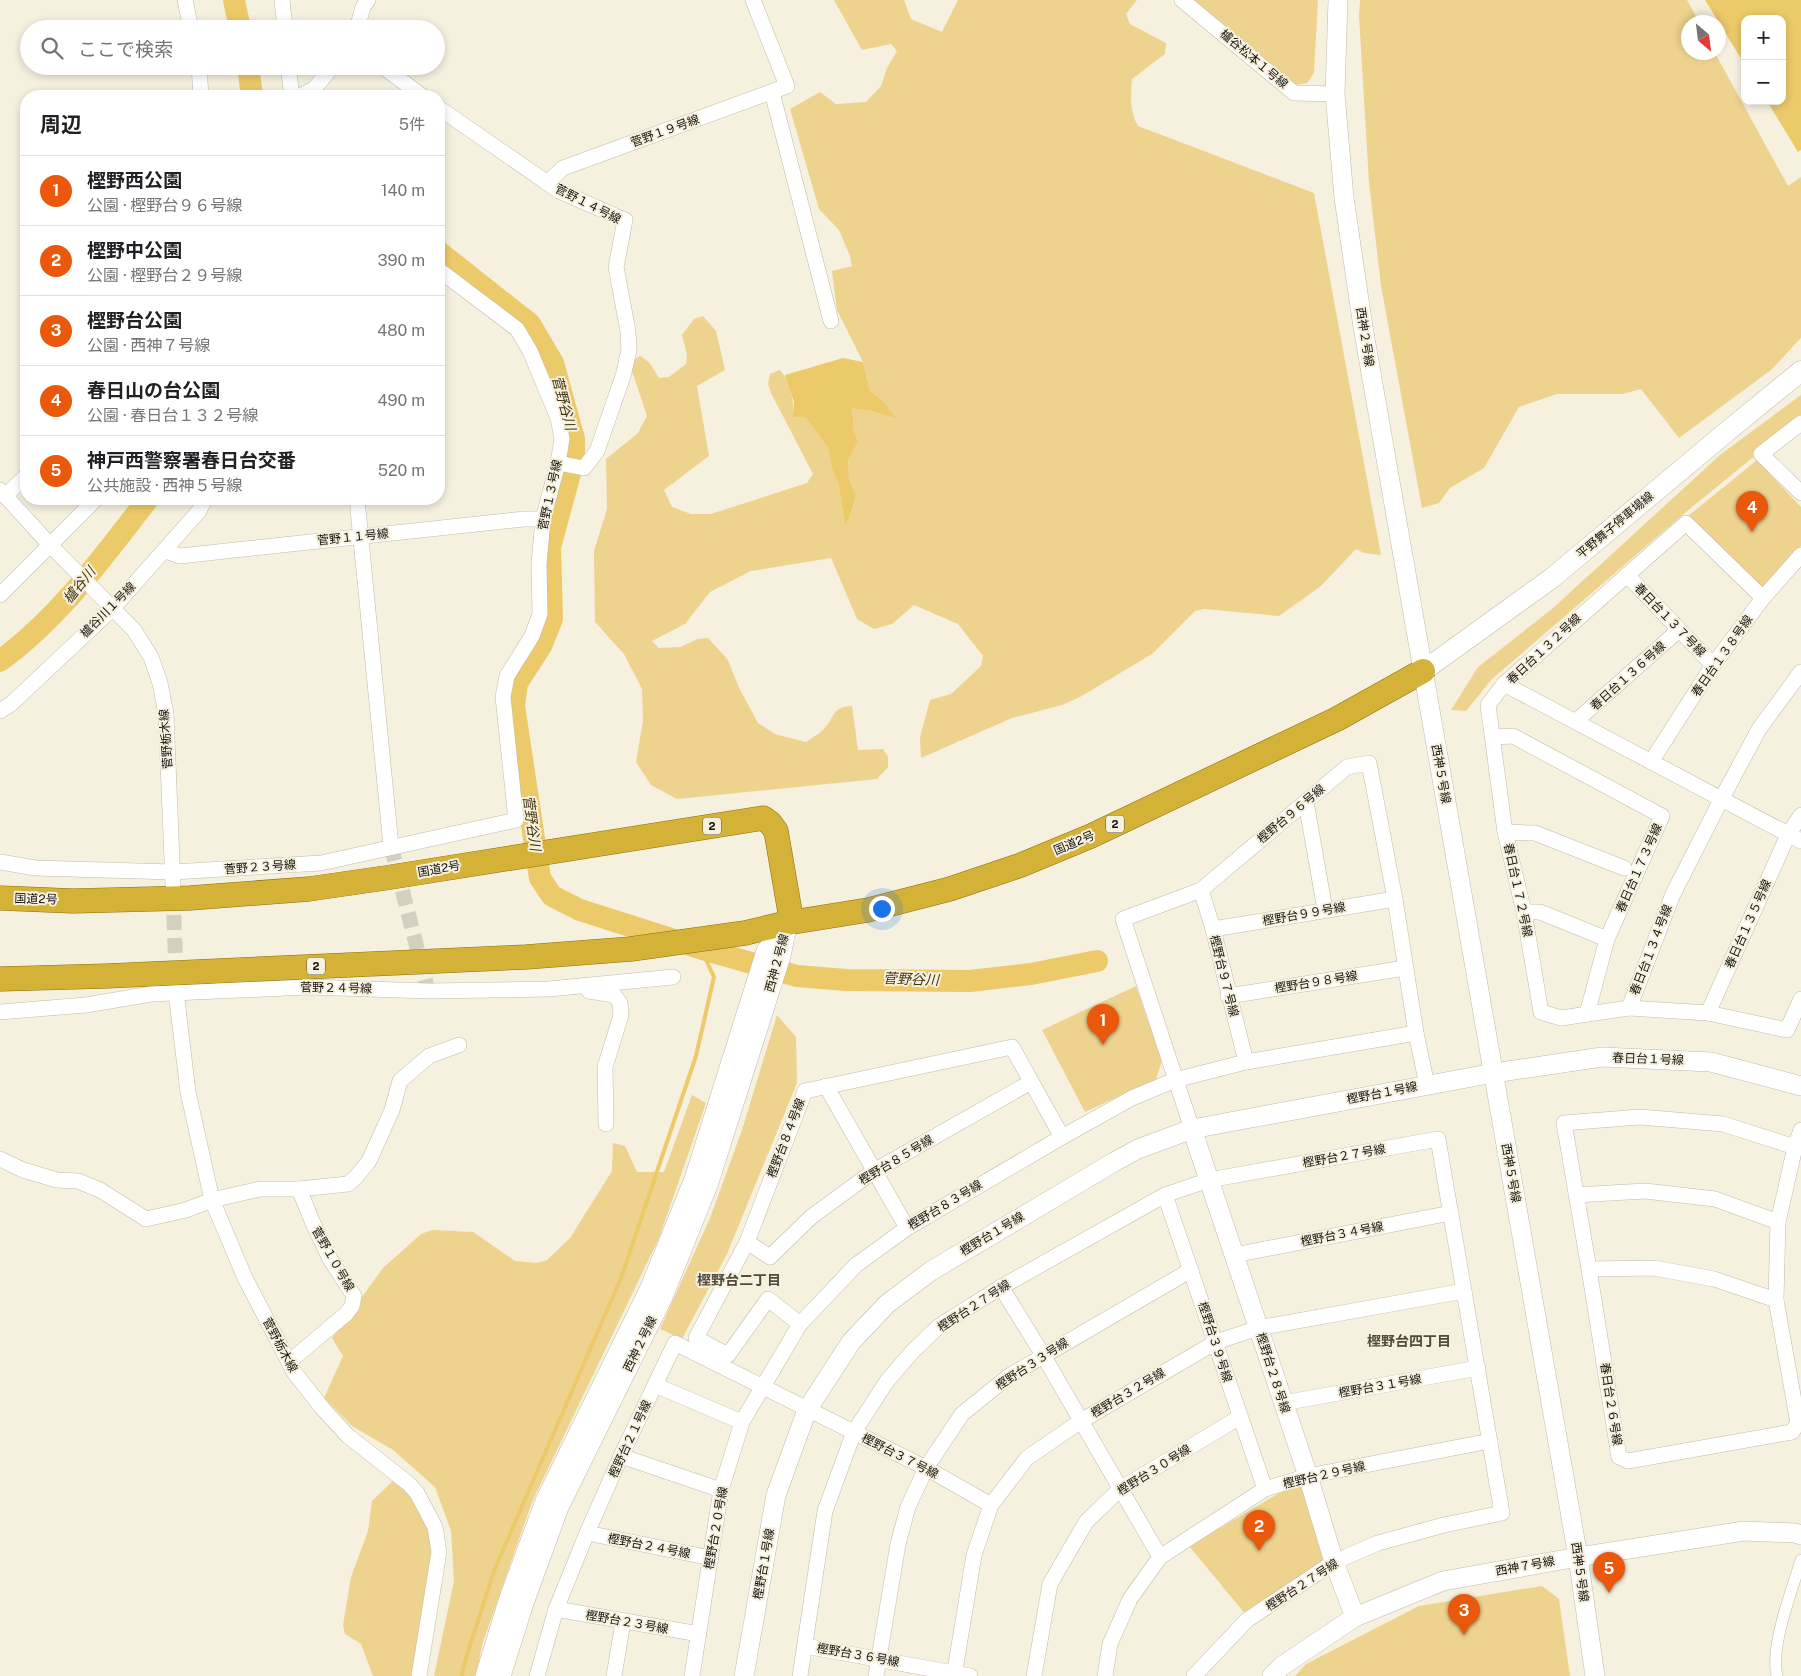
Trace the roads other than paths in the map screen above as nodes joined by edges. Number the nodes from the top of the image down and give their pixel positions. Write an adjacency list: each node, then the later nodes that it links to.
1 (185, 0): 7 (street)
2 (282, 0): 8 (street)
3 (368, 0): 9 (street)
4 (753, 0): 18 (street, 菅野１９号線)
5 (1182, 0): 19 (street, 櫨谷松本１号線)
6 (1338, 0): 19 (street, 西神２号線)
7 (189, 20)
8 (283, 20)
9 (359, 20)
10 (200, 75): 14 (street)
11 (289, 75): 15 (street)
12 (326, 75): 16 (street)
13 (394, 75): 17 (street)
14 (201, 90)
15 (291, 90)
16 (312, 90)
17 (414, 90)
18 (772, 92): 21 (street, 菅野１９号線); 23 (street)
19 (1335, 94): 44 (street, 西神２号線)
20 (445, 112): 21 (street, 菅野１４号線)
21 (547, 183): 26 (street, 菅野１４号線)
22 (445, 278): 26 (street, 菅野１３号線)
23 (831, 321)
24 (1801, 371): 44 (main road, 平野舞子停車場線)
25 (1801, 423): 29 (street)
26 (558, 463): 33 (street, 菅野１３号線)
27 (20, 480): 28 (street)
28 (3, 493): 35 (street)
29 (1801, 493)
30 (90, 505): 35 (street)
31 (202, 505): 36 (street, 櫨谷川１号線)
32 (357, 505): 34 (street)
33 (543, 520): 34 (street, 菅野１１号線); 54 (street, 菅野１３号線)
34 (360, 536): 36 (street, 菅野１１号線); 57 (street)
35 (50, 546): 39 (street); 41 (street, 菅野栃木線)
36 (164, 551): 41 (street, 櫨谷川１号線)
37 (1801, 555): 40 (street, 春日台１３８号線)
38 (1627, 575): 40 (street, 春日台１３２号線); 42 (street, 春日台１３７号線); 46 (street, 春日台１３２号線)
39 (0, 595)
40 (1763, 598): 43 (street, 春日台１３８号線)
41 (114, 608): 47 (street, 櫨谷川１号線); 60 (street, 菅野栃木線)
42 (1679, 630): 43 (street, 春日台１３７号線); 48 (street, 春日台１３６号線)
43 (1713, 665): 50 (street, 春日台１３８号線)
44 (1423, 671): 66 (highway, 国道2号 / 2); 84 (street, 西神５号線)
45 (1801, 672): 51 (street, 春日台１３４号線)
46 (1504, 684): 48 (street, 春日台１３２号線); 49 (street, 春日台１７２号線)
47 (0, 711)
48 (1576, 721): 50 (street, 春日台１３２号線)
49 (1494, 737): 55 (street, 春日台１７２号線); 68 (street, 春日台１７３号線)
50 (1651, 762): 51 (street, 春日台１３２号線)
51 (1722, 798): 56 (street, 春日台１３２号線); 77 (street, 春日台１３４号線)
52 (1306, 802): 61 (street, 樫野台９６号線); 63 (street, 樫野台９６号線); 64 (street)
53 (1801, 815): 56 (street, 春日台１３５号線)
54 (516, 820): 57 (street, 菅野２３号線)
55 (1505, 832): 59 (street); 65 (street, 春日台１７２号線)
56 (1795, 838): 79 (street, 春日台１３５号線)
57 (391, 846): 60 (street, 菅野２３号線)
58 (0, 862): 60 (street, 菅野２３号線)
59 (1624, 868)
60 (173, 879)
61 (1200, 890): 67 (street, 樫野台９７号線); 85 (street, 樫野台９６号線)
62 (0, 898): 66 (highway, 国道2号 / 2)
63 (1395, 899): 64 (street, 樫野台９９号線); 69 (street, 樫野台９６号線)
64 (1325, 910): 67 (street, 樫野台９９号線)
65 (1524, 912): 68 (street); 80 (street, 春日台１７２号線)
66 (788, 923): 71 (highway, 国道2号 / 2); 72 (street, 西神２号線)
67 (1213, 929): 74 (street, 樫野台９７号線)
68 (1607, 939): 80 (street, 春日台１７３号線)
69 (1404, 968): 74 (street, 樫野台９８号線); 81 (street, 樫野台９６号線)
70 (672, 977): 73 (street, 菅野２４号線)
71 (0, 979)
72 (764, 984): 150 (street, 西神２号線); 151 (street, 西神２号線)
73 (568, 987): 78 (street, 菅野２４号線); 90 (street)
74 (1228, 996): 83 (street, 樫野台９７号線)
75 (1801, 999): 79 (street, 春日台１３４号線)
76 (177, 1000): 101 (street, 菅野栃木線)
77 (1629, 1008): 79 (street, 春日台１３４号線); 80 (street, 春日台１７２号線)
78 (0, 1012)
79 (1708, 1013)
80 (1587, 1014)
81 (1416, 1033): 83 (street); 87 (street, 樫野台９６号線)
82 (459, 1045): 98 (street)
83 (1246, 1062): 85 (street)
84 (1494, 1073): 87 (street, 樫野台１号線); 89 (street, 春日台１号線); 138 (street, 西神５号線)
85 (1175, 1080): 91 (street, 樫野台９６号線); 93 (street, 樫野台８３号線)
86 (1032, 1082): 88 (street, 樫野台８４号線); 93 (street, 樫野台８４号線); 96 (street, 樫野台８５号線)
87 (1427, 1085): 91 (street, 樫野台１号線)
88 (826, 1086): 96 (street); 105 (street, 樫野台８４号線)
89 (1801, 1086)
90 (606, 1124)
91 (1192, 1128): 97 (street, 樫野台２８号線); 122 (street, 樫野台１号線)
92 (1801, 1130): 94 (street, 春日台２６号線)
93 (1062, 1137): 104 (street, 樫野台８３号線)
94 (1795, 1147): 99 (street, 春日台２６号線); 103 (street, 春日台２６号線)
95 (0, 1159): 101 (street)
96 (874, 1171): 104 (street); 105 (street, 樫野台８５号線)
97 (1209, 1180): 100 (street, 樫野台２７号線); 102 (street, 樫野台２７号線); 106 (street, 樫野台２８号線)
98 (299, 1188): 101 (street); 116 (street, 菅野１０号線)
99 (1576, 1194): 103 (street); 107 (street, 春日台２６号線)
100 (1165, 1195): 108 (street, 樫野台３９号線); 109 (street, 樫野台２７号線)
101 (212, 1200): 116 (street, 菅野栃木線)
102 (1451, 1213): 106 (street, 樫野台３４号線); 110 (street, 樫野台２７号線)
103 (1778, 1222): 111 (street, 春日台２６号線)
104 (907, 1228): 112 (street, 樫野台８３号線)
105 (747, 1242): 112 (street, 樫野台８４号線)
106 (1234, 1254): 113 (street, 樫野台２８号線)
107 (1590, 1269): 111 (street); 120 (street, 春日台２６号線)
108 (1192, 1270): 114 (street, 樫野台３９号線); 115 (street, 樫野台３３号線)
109 (1001, 1287): 115 (street); 126 (street, 樫野台２７号線)
110 (1464, 1291): 113 (street, 樫野台３２号線); 117 (street, 樫野台２７号線)
111 (1776, 1300): 120 (street, 春日台２６号線)
112 (800, 1324): 119 (street, 樫野台８３号線)
113 (1258, 1328): 114 (street, 樫野台３２号線); 121 (street, 樫野台２８号線)
114 (1216, 1342): 123 (street, 樫野台３９号線); 124 (street, 樫野台３２号線)
115 (1043, 1355): 124 (street); 129 (street, 樫野台３３号線)
116 (289, 1362): 149 (street, 菅野栃木線)
117 (1478, 1368): 121 (street, 樫野台３１号線); 127 (street, 樫野台２７号線)
118 (655, 1385): 119 (street, 樫野台２１号線); 125 (street); 128 (street, 樫野台２１号線)
119 (762, 1387): 122 (street, 樫野台２１号線); 125 (street, 樫野台２０号線)
120 (1797, 1396)
121 (1283, 1403): 130 (street, 樫野台２８号線)
122 (807, 1410): 126 (street, 樫野台３７号線); 155 (street, 樫野台１号線)
123 (1240, 1417): 131 (street, 樫野台３０号線); 132 (street, 樫野台３９号線)
124 (1081, 1421): 131 (street); 134 (street, 樫野台３２号線)
125 (742, 1422): 133 (street, 樫野台２０号線)
126 (854, 1432): 129 (street, 樫野台３７号線); 146 (street, 樫野台２７号線)
127 (1490, 1441): 130 (street, 樫野台２９号線); 141 (street, 樫野台２７号線)
128 (621, 1456): 133 (street); 135 (street, 樫野台２１号線)
129 (926, 1468): 134 (street, 樫野台３７号線); 147 (street, 樫野台３３号線)
130 (1308, 1476): 132 (street, 樫野台２９号線); 141 (street, 樫野台２８号線)
131 (1120, 1489): 137 (street); 159 (street, 樫野台３０号線)
132 (1265, 1489): 137 (street, 樫野台２９号線)
133 (721, 1490): 139 (street, 樫野台２０号線)
134 (991, 1505): 148 (street, 樫野台３２号線)
135 (587, 1533): 139 (street, 樫野台２４号線); 142 (street, 樫野台２１号線)
136 (1801, 1536): 138 (street, 西神７号線)
137 (1160, 1557): 160 (street, 樫野台２９号線)
138 (1578, 1557): 143 (street, 西神７号線); 163 (street, 西神５号線)
139 (711, 1558): 145 (street, 樫野台２０号線)
140 (1801, 1560): 164 (street)
141 (1334, 1562): 143 (street, 樫野台２８号線); 161 (street, 樫野台２７号線)
142 (556, 1609): 144 (street, 樫野台２３号線); 152 (street, 樫野台２１号線)
143 (1355, 1617): 162 (street, 西神７号線)
144 (624, 1622): 145 (street, 樫野台２３号線); 153 (street)
145 (699, 1634): 154 (street, 樫野台２０号線)
146 (806, 1646): 147 (street, 樫野台３６号線); 156 (street, 樫野台２７号線)
147 (879, 1659): 148 (street, 樫野台３６号線); 157 (street, 樫野台３３号線)
148 (954, 1674): 158 (street, 樫野台３６号線)
149 (419, 1676)
150 (485, 1676)
151 (501, 1676)
152 (537, 1676)
153 (614, 1676)
154 (692, 1676)
155 (744, 1676)
156 (800, 1676)
157 (876, 1676)
158 (970, 1676)
159 (1034, 1676)
160 (1105, 1676)
161 (1194, 1676)
162 (1272, 1676)
163 (1595, 1676)
164 (1777, 1676)

